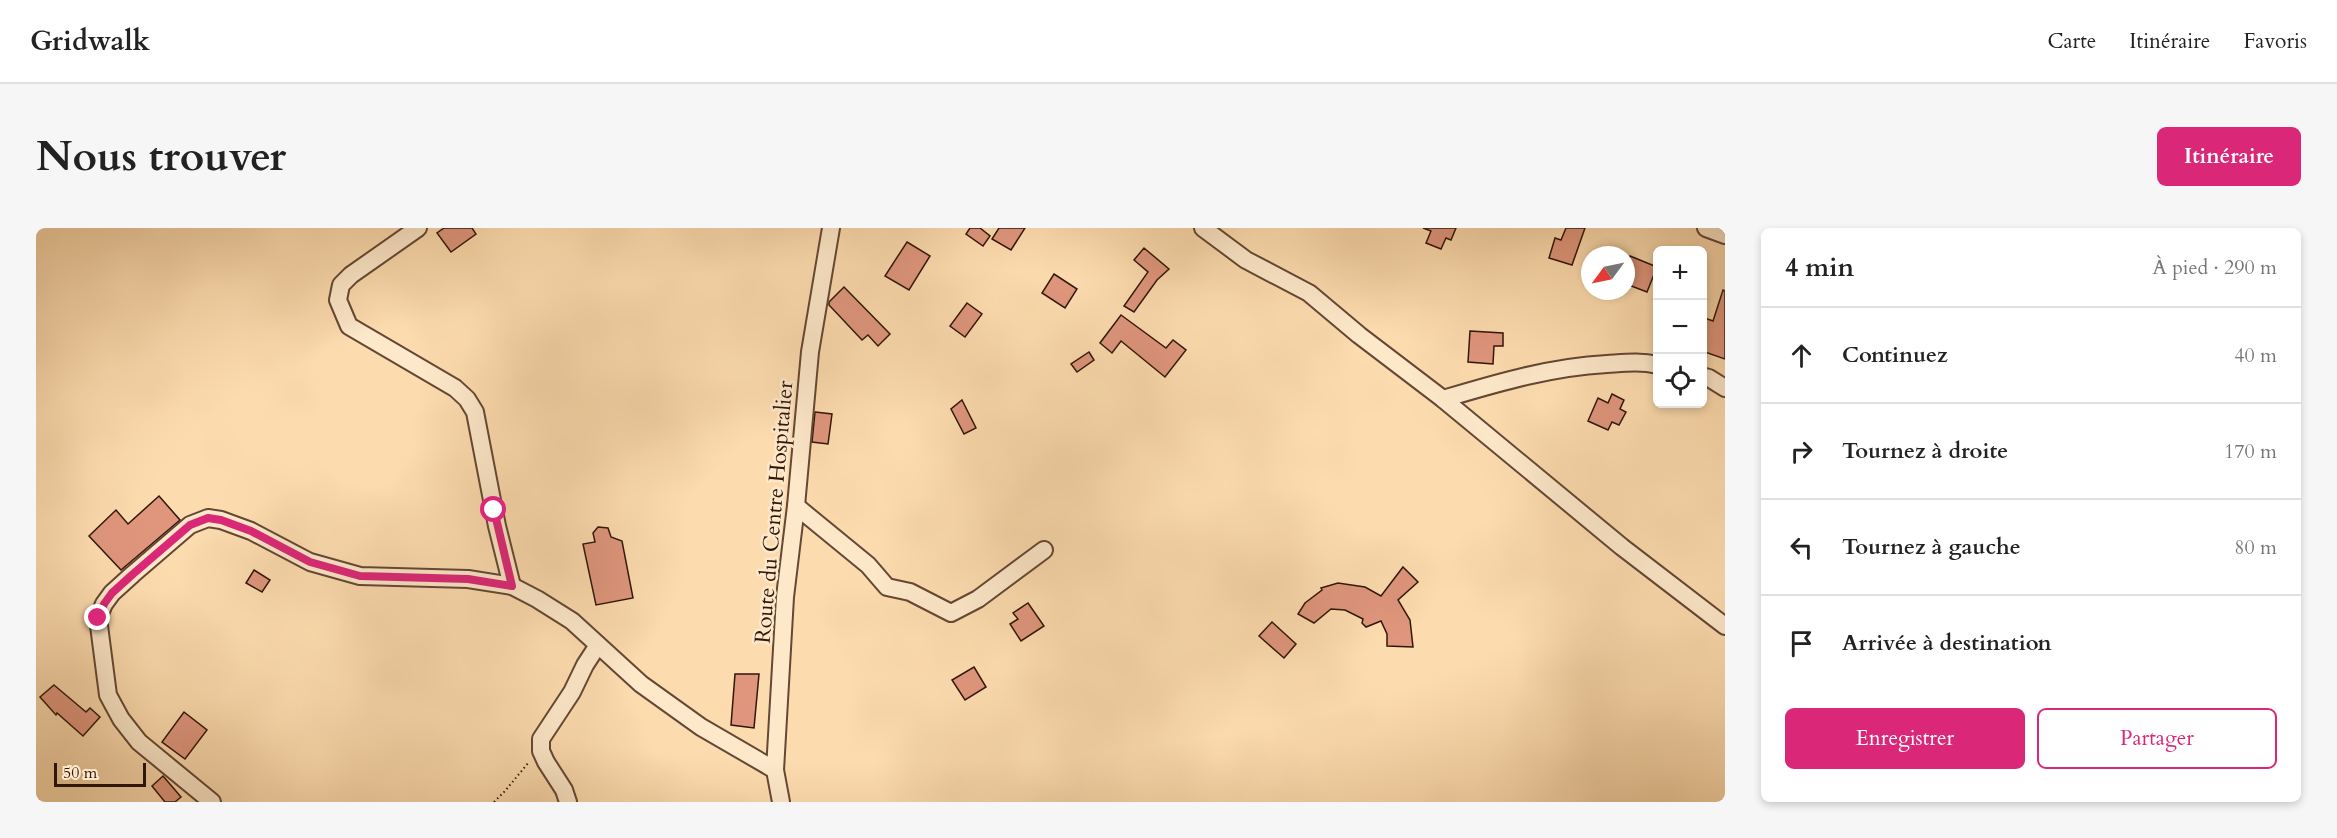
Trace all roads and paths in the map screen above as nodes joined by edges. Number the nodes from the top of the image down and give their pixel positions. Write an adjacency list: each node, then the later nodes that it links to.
1 (418, 228): 10 (street)
2 (831, 228): 8 (street, Route du Centre Hospitalier)
3 (1203, 228): 7 (street)
4 (1653, 364): 7 (street)
5 (1707, 377): 6 (street)
6 (1725, 388)
7 (1443, 399): 11 (street)
8 (796, 506): 9 (street); 14 (street, Route du Centre Hospitalier)
9 (1044, 550)
10 (512, 586): 12 (street); 15 (street)
11 (1725, 626)
12 (598, 645): 14 (street); 17 (street)
13 (530, 760): 16 (path)
14 (775, 770): 18 (street, Route du Centre Hospitalier)
15 (212, 802)
16 (494, 802)
17 (568, 802)
18 (782, 802)

